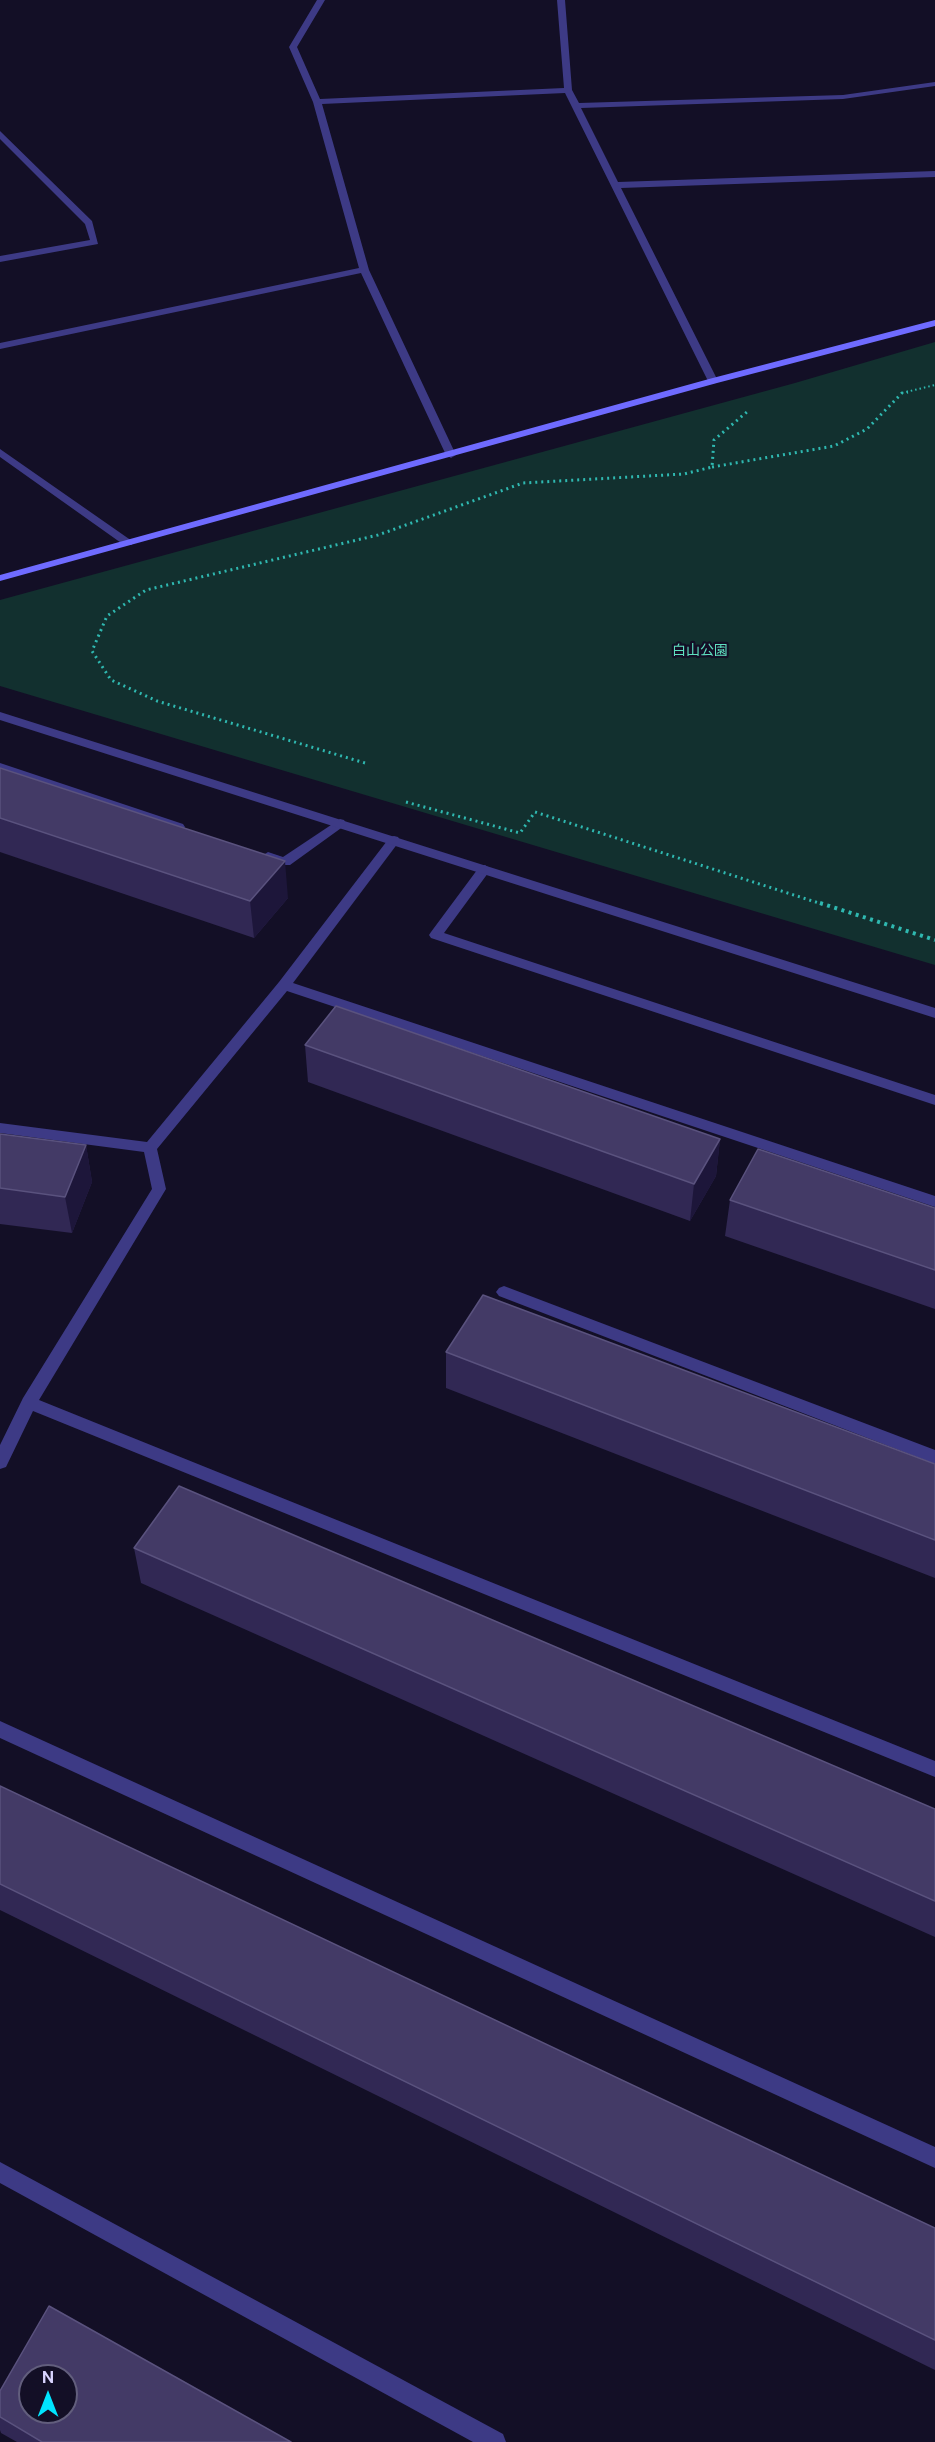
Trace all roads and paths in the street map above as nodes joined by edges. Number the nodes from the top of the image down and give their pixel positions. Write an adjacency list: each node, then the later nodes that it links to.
1 (321, 0): 5 (street)
2 (561, 0): 4 (street)
3 (935, 84): 6 (street)
4 (568, 90): 5 (street); 6 (street)
5 (317, 102): 11 (street)
6 (576, 106): 9 (street)
7 (0, 134): 10 (street)
8 (935, 174): 9 (street)
9 (617, 185): 15 (street)
10 (0, 260)
11 (364, 270): 13 (street); 18 (street)
12 (935, 323): 14 (street)
13 (0, 346)
14 (732, 376): 15 (street); 19 (path)
15 (713, 381): 18 (street)
16 (935, 386): 19 (path)
17 (0, 452): 20 (street)
18 (451, 455): 20 (street)
19 (712, 467): 23 (path)
20 (128, 543): 21 (street)
21 (0, 578)
22 (0, 717): 25 (street)
23 (365, 763)
24 (0, 767): 26 (street)
25 (340, 823): 27 (street); 29 (street)
26 (186, 829)
27 (363, 830): 28 (street); 31 (path)
28 (394, 840): 30 (street); 32 (street)
29 (252, 851)
30 (485, 869): 33 (street); 34 (street)
31 (935, 940)
32 (284, 985): 36 (street); 37 (street)
33 (935, 1013)
34 (935, 1100)
35 (0, 1128): 36 (street)
36 (150, 1148): 39 (street)
37 (935, 1202)
38 (504, 1292): 40 (street)
39 (29, 1403): 41 (street); 43 (street)
40 (935, 1457)
41 (0, 1462)
42 (0, 1729): 44 (street)
43 (935, 1769)
44 (935, 2158)
45 (0, 2172): 46 (street)
46 (495, 2442)

